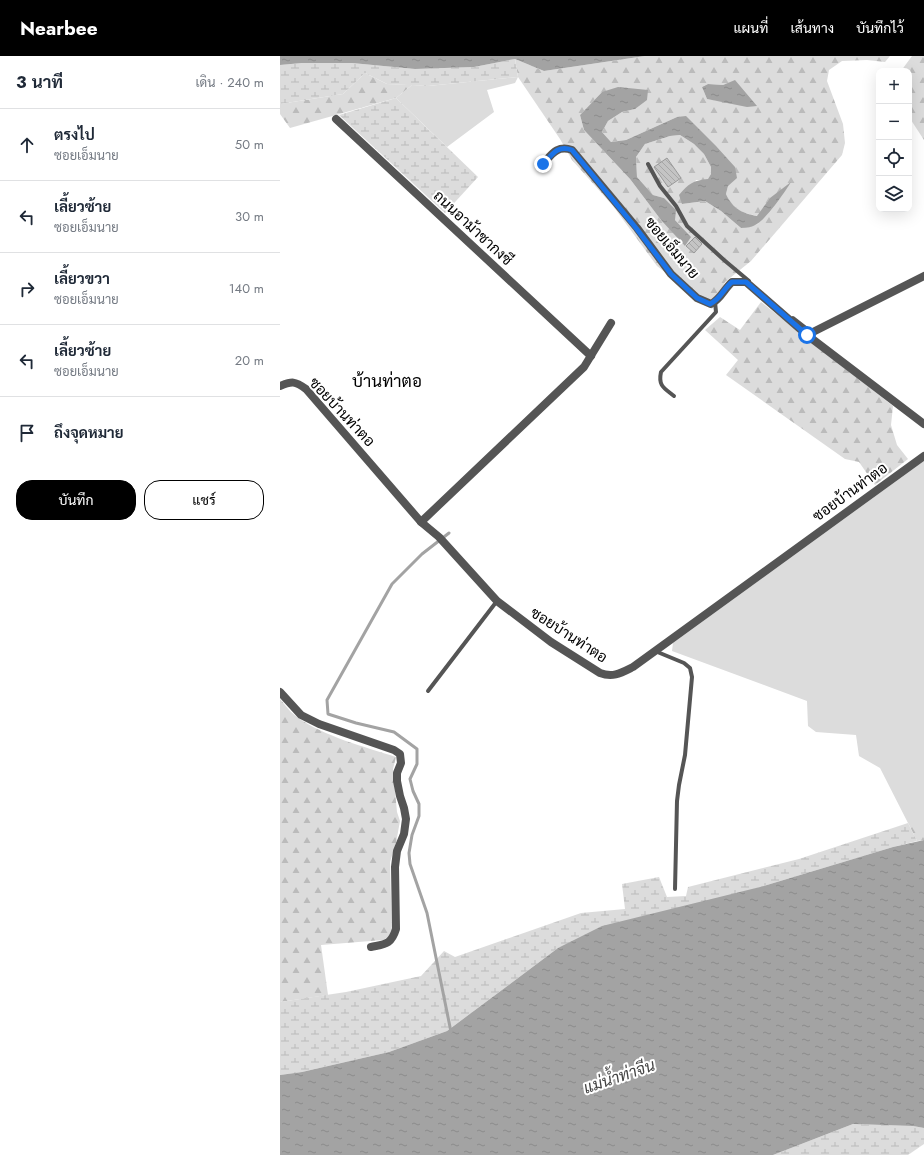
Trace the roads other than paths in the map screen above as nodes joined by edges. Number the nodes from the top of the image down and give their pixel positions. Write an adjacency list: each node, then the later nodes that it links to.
1 (336, 119): 8 (street, ถนนอาม้าซากงซี)
2 (543, 164): 5 (street, ซอยเอ็มนาย)
3 (648, 164): 7 (lane)
4 (924, 276): 7 (street)
5 (715, 302): 7 (street); 10 (lane)
6 (611, 323): 8 (street)
7 (809, 334): 11 (street)
8 (591, 356): 13 (street)
9 (280, 386): 13 (street, ซอยบ้านท่าตอ)
10 (674, 396)
11 (924, 424)
12 (924, 456): 15 (street, ซอยบ้านท่าตอ)
13 (421, 522): 14 (street, ซอยบ้านท่าตอ)
14 (497, 601): 15 (street, ซอยบ้านท่าตอ); 16 (lane)
15 (655, 651): 18 (lane)
16 (428, 691)
17 (280, 692): 19 (street)
18 (675, 889)
19 (371, 947)

